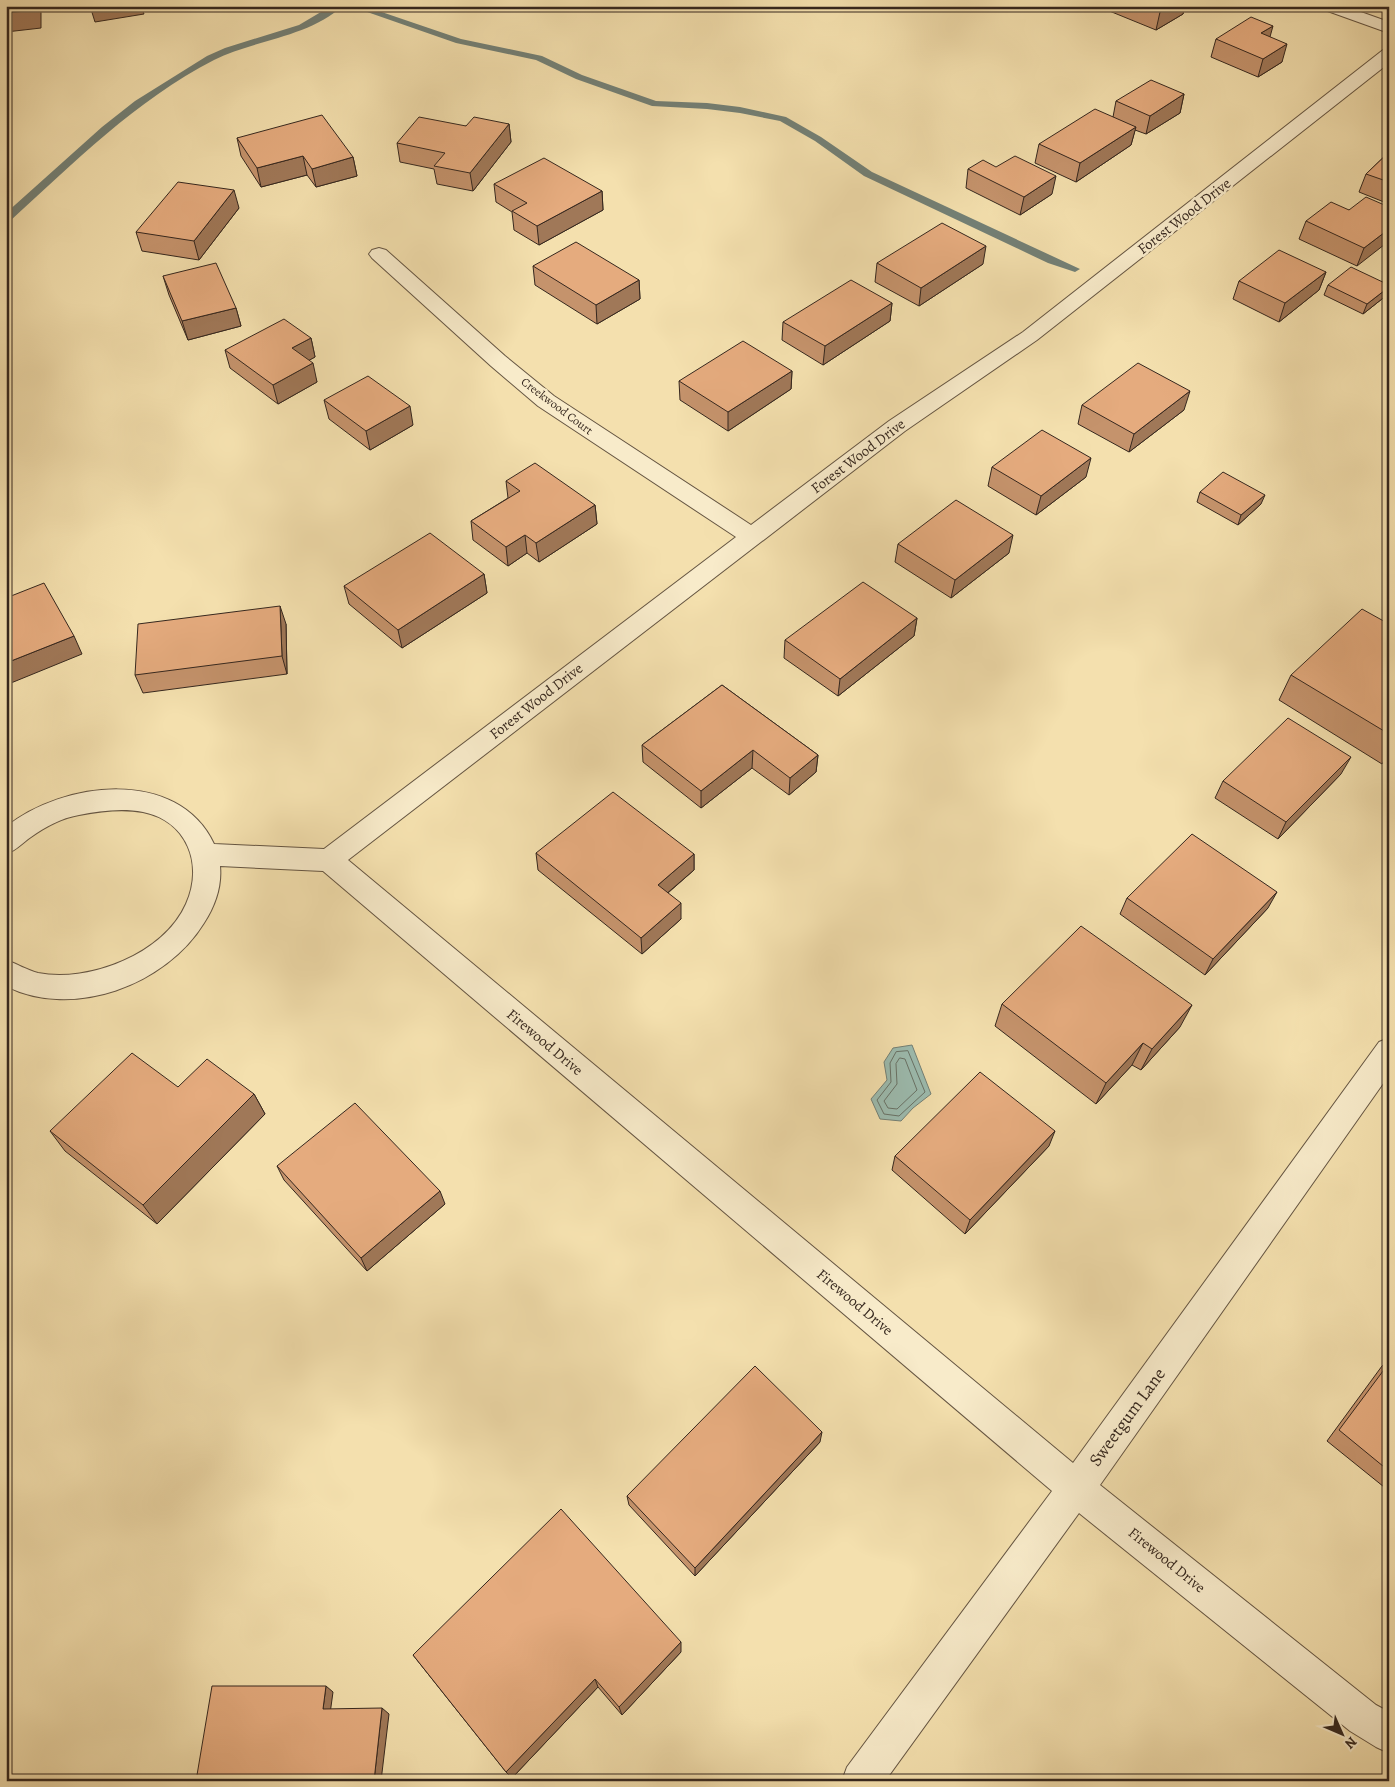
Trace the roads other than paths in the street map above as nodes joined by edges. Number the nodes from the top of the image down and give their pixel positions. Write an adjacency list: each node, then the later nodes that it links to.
1 (1328, 6): 2 (street)
2 (1389, 28)
3 (1389, 54): 5 (street, Forest Wood Drive)
4 (379, 254): 5 (street, Creekwood Court)
5 (751, 536): 8 (street, Forest Wood Drive)
6 (6, 843): 7 (street)
7 (206, 854): 8 (street); 9 (street)
8 (329, 860): 11 (street, Firewood Drive)
9 (6, 972)
10 (1389, 1051): 11 (street, Sweetgum Lane)
11 (1076, 1488): 12 (street, Firewood Drive); 13 (street, Sweetgum Lane)
12 (1389, 1734)
13 (861, 1781)

